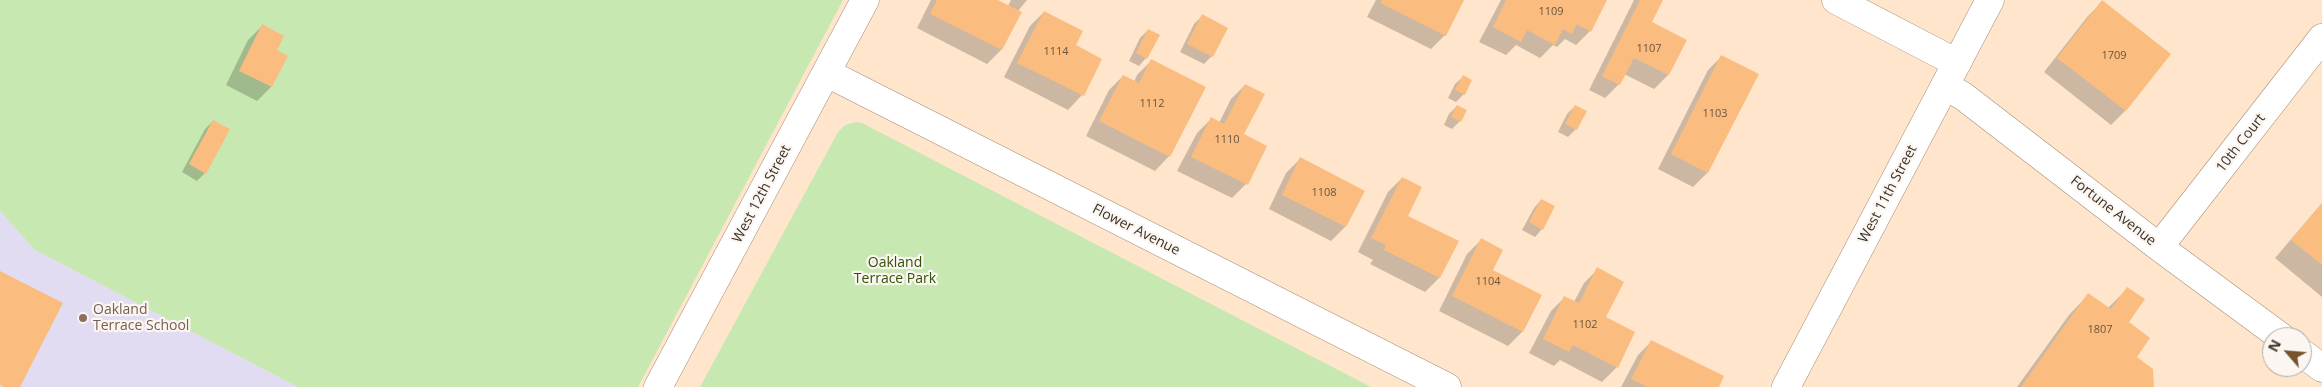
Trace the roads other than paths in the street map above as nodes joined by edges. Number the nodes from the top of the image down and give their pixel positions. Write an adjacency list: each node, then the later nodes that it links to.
1 (865, 0): 5 (street, West 12th Street)
2 (1836, 0): 6 (street, Fortune Avenue)
3 (1990, 0): 6 (street, West 11th Street)
4 (2322, 38): 7 (street, 10th Court)
5 (827, 73): 9 (street, West 12th Street); 10 (street, Flower Avenue)
6 (1951, 74): 7 (street, Fortune Avenue); 11 (street, West 11th Street)
7 (2159, 247): 8 (street, Fortune Avenue)
8 (2267, 327)
9 (658, 387)
10 (1446, 387)
11 (1786, 387)

